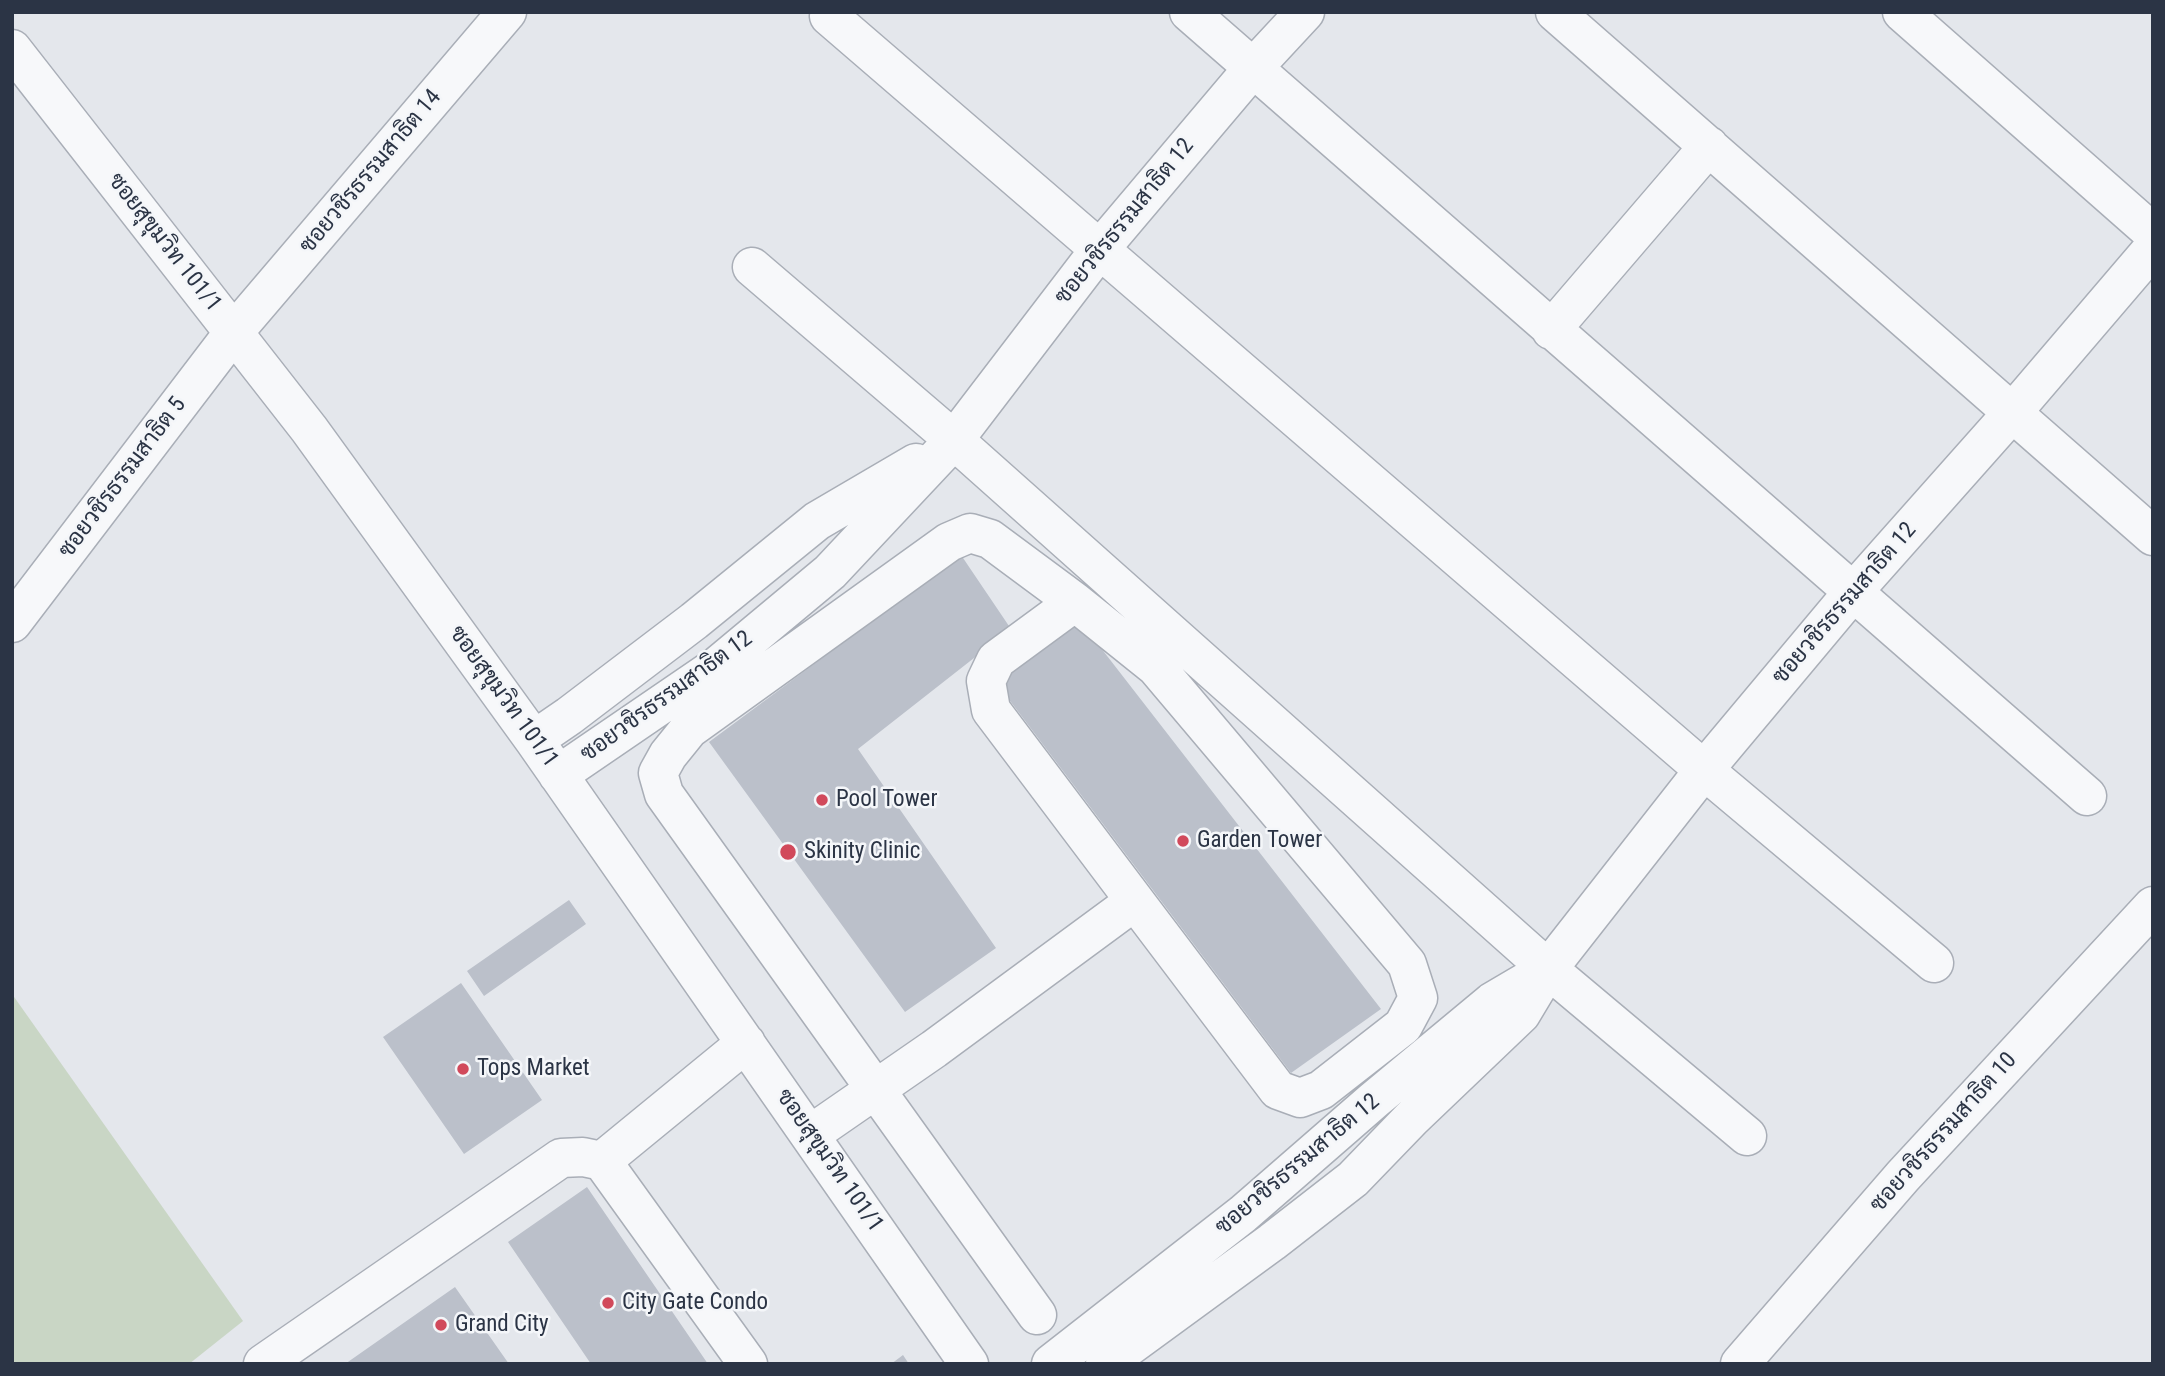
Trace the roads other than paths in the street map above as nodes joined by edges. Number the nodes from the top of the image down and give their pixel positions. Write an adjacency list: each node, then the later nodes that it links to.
1 (507, 12): 15 (street, ซอยวชิรธรรมสาธิต 14)
2 (1189, 12): 8 (street)
3 (1305, 12): 8 (street, ซอยวชิรธรรมสาธิต 12)
4 (1555, 12): 9 (street)
5 (1902, 12): 10 (street)
6 (829, 16): 12 (street)
7 (12, 49): 15 (street, ซอยสุขุมวิท 101/1)
8 (1253, 68): 12 (street, ซอยวชิรธรรมสาธิต 12); 14 (street)
9 (1709, 146): 14 (street); 16 (street)
10 (2153, 233)
11 (2153, 247): 16 (street, ซอยวชิรธรรมสาธิต 12)
12 (1100, 249): 17 (street, ซอยวชิรธรรมสาธิต 12); 23 (street)
13 (752, 267): 17 (street)
14 (1551, 330): 19 (street)
15 (234, 332): 21 (street, ซอยวชิรธรรมสาธิต 5); 22 (street, ซอยสุขุมวิท 101/1)
16 (2012, 413): 18 (street); 19 (street, ซอยวชิรธรรมสาธิต 12)
17 (954, 440): 22 (street, ซอยวชิรธรรมสาธิต 12); 24 (street, ซอยวชิรธรรมสาธิต 12); 29 (street)
18 (2153, 536)
19 (1853, 592): 23 (street, ซอยวชิรธรรมสาธิต 12); 25 (street)
20 (1075, 603): 26 (street); 26 (street); 31 (street)
21 (12, 623)
22 (534, 740): 24 (street, ซอยสุขุมวิท 101/1)
23 (1704, 769): 28 (street); 29 (street, ซอยวชิรธรรมสาธิต 12)
24 (558, 775): 30 (street, ซอยสุขุมวิท 101/1)
25 (2087, 796)
26 (1135, 901): 31 (street)
27 (2153, 906): 41 (street, ซอยวชิรธรรมสาธิต 10)
28 (1934, 963)
29 (1548, 969): 33 (street); 39 (street, ซอยวชิรธรรมสาธิต 12); 40 (street, ซอยวชิรธรรมสาธิต 12)
30 (746, 1043): 32 (street, ซอยสุขุมวิท 101/1); 34 (street)
31 (877, 1090): 32 (street); 35 (street)
32 (811, 1134): 38 (street, ซอยสุขุมวิท 101/1)
33 (1747, 1136)
34 (602, 1161): 36 (street); 37 (street)
35 (1037, 1315)
36 (263, 1364)
37 (748, 1364)
38 (969, 1364)
39 (1051, 1364)
40 (1105, 1364)
41 (1740, 1364)

